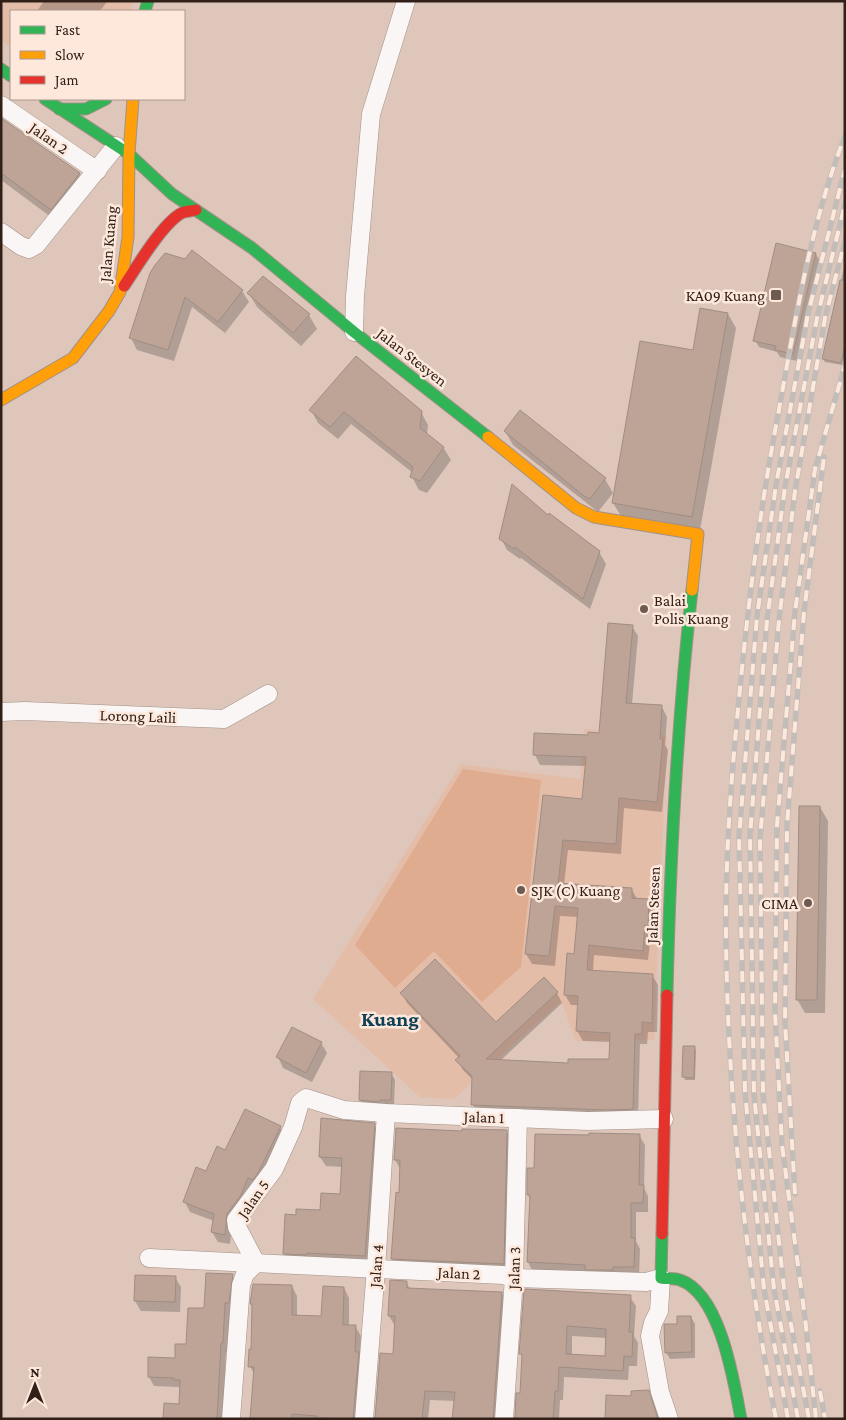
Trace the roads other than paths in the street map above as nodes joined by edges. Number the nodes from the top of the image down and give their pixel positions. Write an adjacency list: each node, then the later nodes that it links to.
1 (406, 1): 14 (street)
2 (46, 100): 6 (main road, Jalan Stesyen)
3 (104, 100): 6 (main road)
4 (133, 100): 7 (main road, Jalan Kuang)
5 (1, 105): 8 (street, Jalan 2)
6 (59, 109): 7 (main road, Jalan Stesyen)
7 (122, 150): 8 (street); 9 (main road, Jalan Stesyen); 12 (main road, Jalan Kuang)
8 (97, 171): 11 (street)
9 (172, 194): 10 (main road, Jalan Stesyen); 12 (main road)
10 (196, 210): 13 (main road); 14 (main road, Jalan Stesyen)
11 (1, 232)
12 (128, 237): 13 (main road, Jalan Kuang)
13 (120, 292): 15 (main road, Jalan Kuang)
14 (354, 332): 16 (main road, Jalan Stesyen)
15 (1, 400)
16 (698, 534): 22 (main road, Jalan Stesen)
17 (268, 694): 18 (street, Lorong Laili)
18 (1, 712)
19 (306, 1098): 20 (street, Jalan 1); 24 (street, Jalan 5)
20 (386, 1113): 21 (street, Jalan 1); 25 (street, Jalan 4)
21 (518, 1118): 22 (street, Jalan 1); 26 (street, Jalan 3)
22 (664, 1119): 27 (main road, Jalan Stesen)
23 (149, 1258): 24 (street, Jalan 2)
24 (256, 1263): 25 (street, Jalan 2); 28 (street)
25 (376, 1268): 26 (street, Jalan 2); 29 (street, Jalan 4)
26 (514, 1278): 27 (street, Jalan 2); 30 (street, Jalan 3)
27 (661, 1278): 31 (street); 32 (main road)
28 (231, 1419)
29 (364, 1419)
30 (504, 1419)
31 (669, 1419)
32 (741, 1419)

